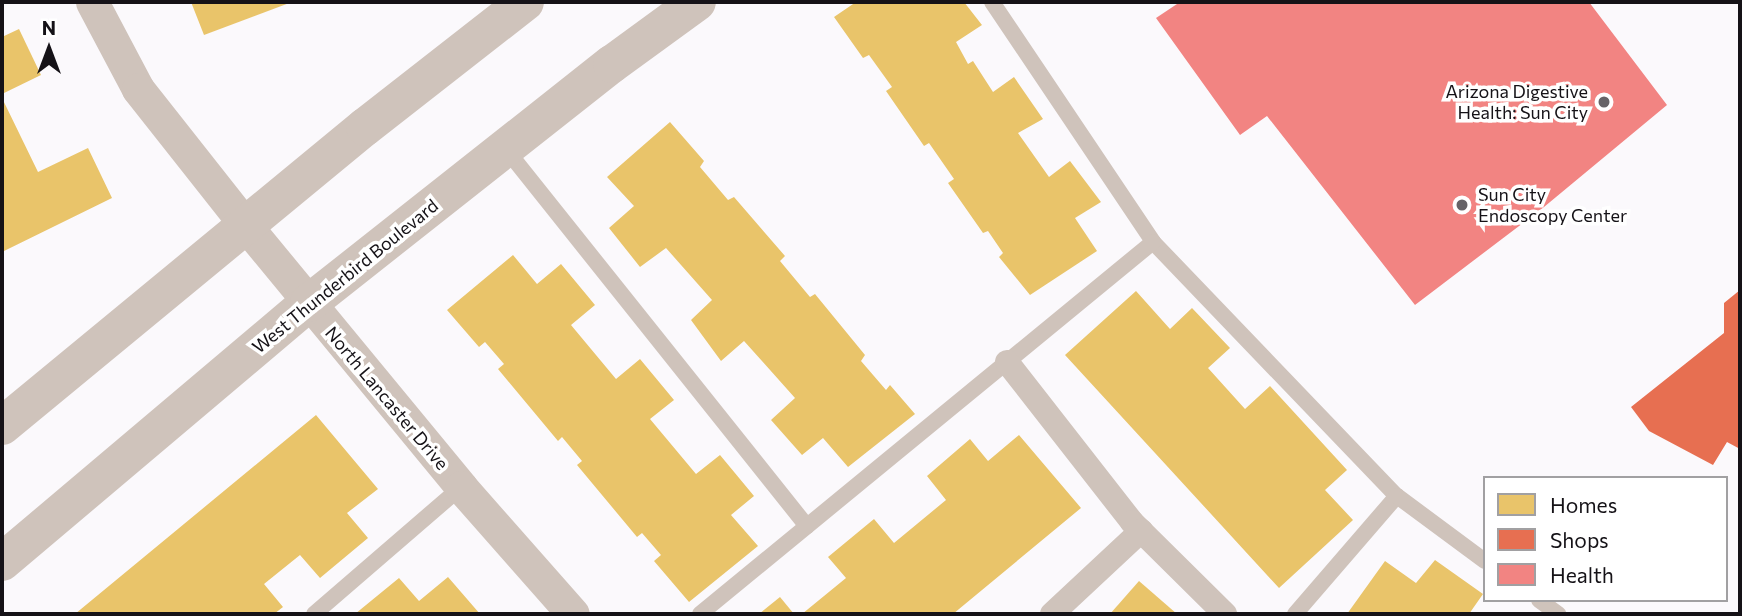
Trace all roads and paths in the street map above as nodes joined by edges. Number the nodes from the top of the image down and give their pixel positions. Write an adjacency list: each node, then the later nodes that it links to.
1 (92, 2): 6 (street, North Lancaster Drive)
2 (525, 2): 6 (street)
3 (697, 2): 5 (street, West Thunderbird Boulevard)
4 (992, 2): 7 (lane)
5 (504, 148): 8 (street, West Thunderbird Boulevard); 13 (lane)
6 (247, 227): 8 (street, North Lancaster Drive); 10 (street)
7 (1153, 242): 9 (lane); 12 (lane)
8 (309, 303): 11 (street, North Lancaster Drive); 16 (street, West Thunderbird Boulevard)
9 (1007, 362): 13 (lane); 14 (street)
10 (2, 426)
11 (461, 487): 18 (lane); 19 (street, North Lancaster Drive)
12 (1397, 496): 15 (lane); 23 (lane)
13 (807, 526): 20 (lane)
14 (1141, 531): 21 (street); 22 (street)
15 (1483, 560)
16 (2, 562)
17 (1542, 602): 24 (lane)
18 (314, 614)
19 (573, 614)
20 (700, 614)
21 (1052, 614)
22 (1224, 614)
23 (1295, 614)
24 (1558, 614)

